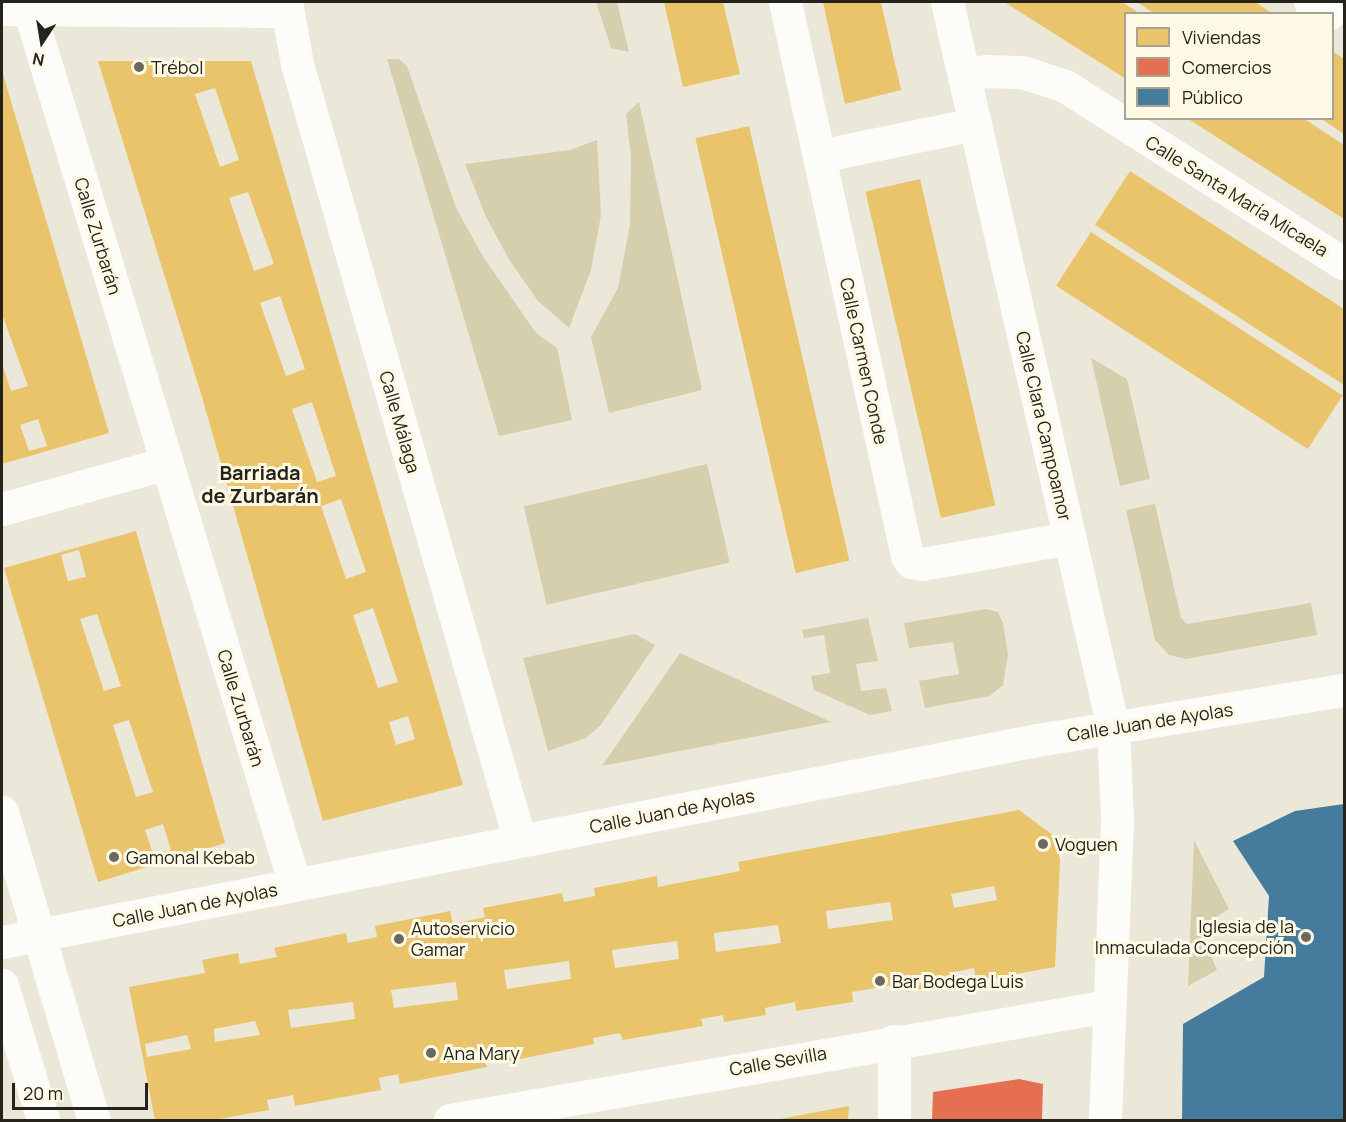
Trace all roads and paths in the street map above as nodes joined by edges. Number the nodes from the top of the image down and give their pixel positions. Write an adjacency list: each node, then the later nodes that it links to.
1 (785, 2): 7 (street, Calle Carmen Conde)
2 (947, 2): 5 (street, Calle Clara Campoamor)
3 (286, 6): 4 (street); 15 (street, Calle Málaga)
4 (15, 9): 9 (street, Calle Zurbarán)
5 (964, 76): 6 (street, Calle Clara Campoamor); 8 (street, Calle Santa María Micaela)
6 (975, 124): 7 (street); 11 (street, Calle Clara Campoamor)
7 (819, 156): 11 (street, Calle Carmen Conde)
8 (1344, 264)
9 (166, 463): 10 (street); 16 (street, Calle Zurbarán)
10 (2, 509)
11 (1070, 538): 13 (street, Calle Clara Campoamor)
12 (1344, 690): 13 (street, Calle Juan de Ayolas)
13 (1113, 728): 15 (street, Calle Juan de Ayolas); 20 (street, Calle Clara Campoamor)
14 (2, 812): 17 (street)
15 (520, 841): 16 (street, Calle Juan de Ayolas)
16 (295, 885): 17 (street, Calle Juan de Ayolas)
17 (38, 935): 18 (street, Calle Juan de Ayolas); 23 (street)
18 (2, 942)
19 (2, 985): 22 (street)
20 (1108, 1006): 21 (street, Calle Sevilla); 26 (street, Calle Clara Campoamor)
21 (894, 1041): 24 (street, Calle Sevilla); 25 (street)
22 (43, 1120)
23 (94, 1120)
24 (450, 1120)
25 (894, 1120)
26 (1105, 1120)

